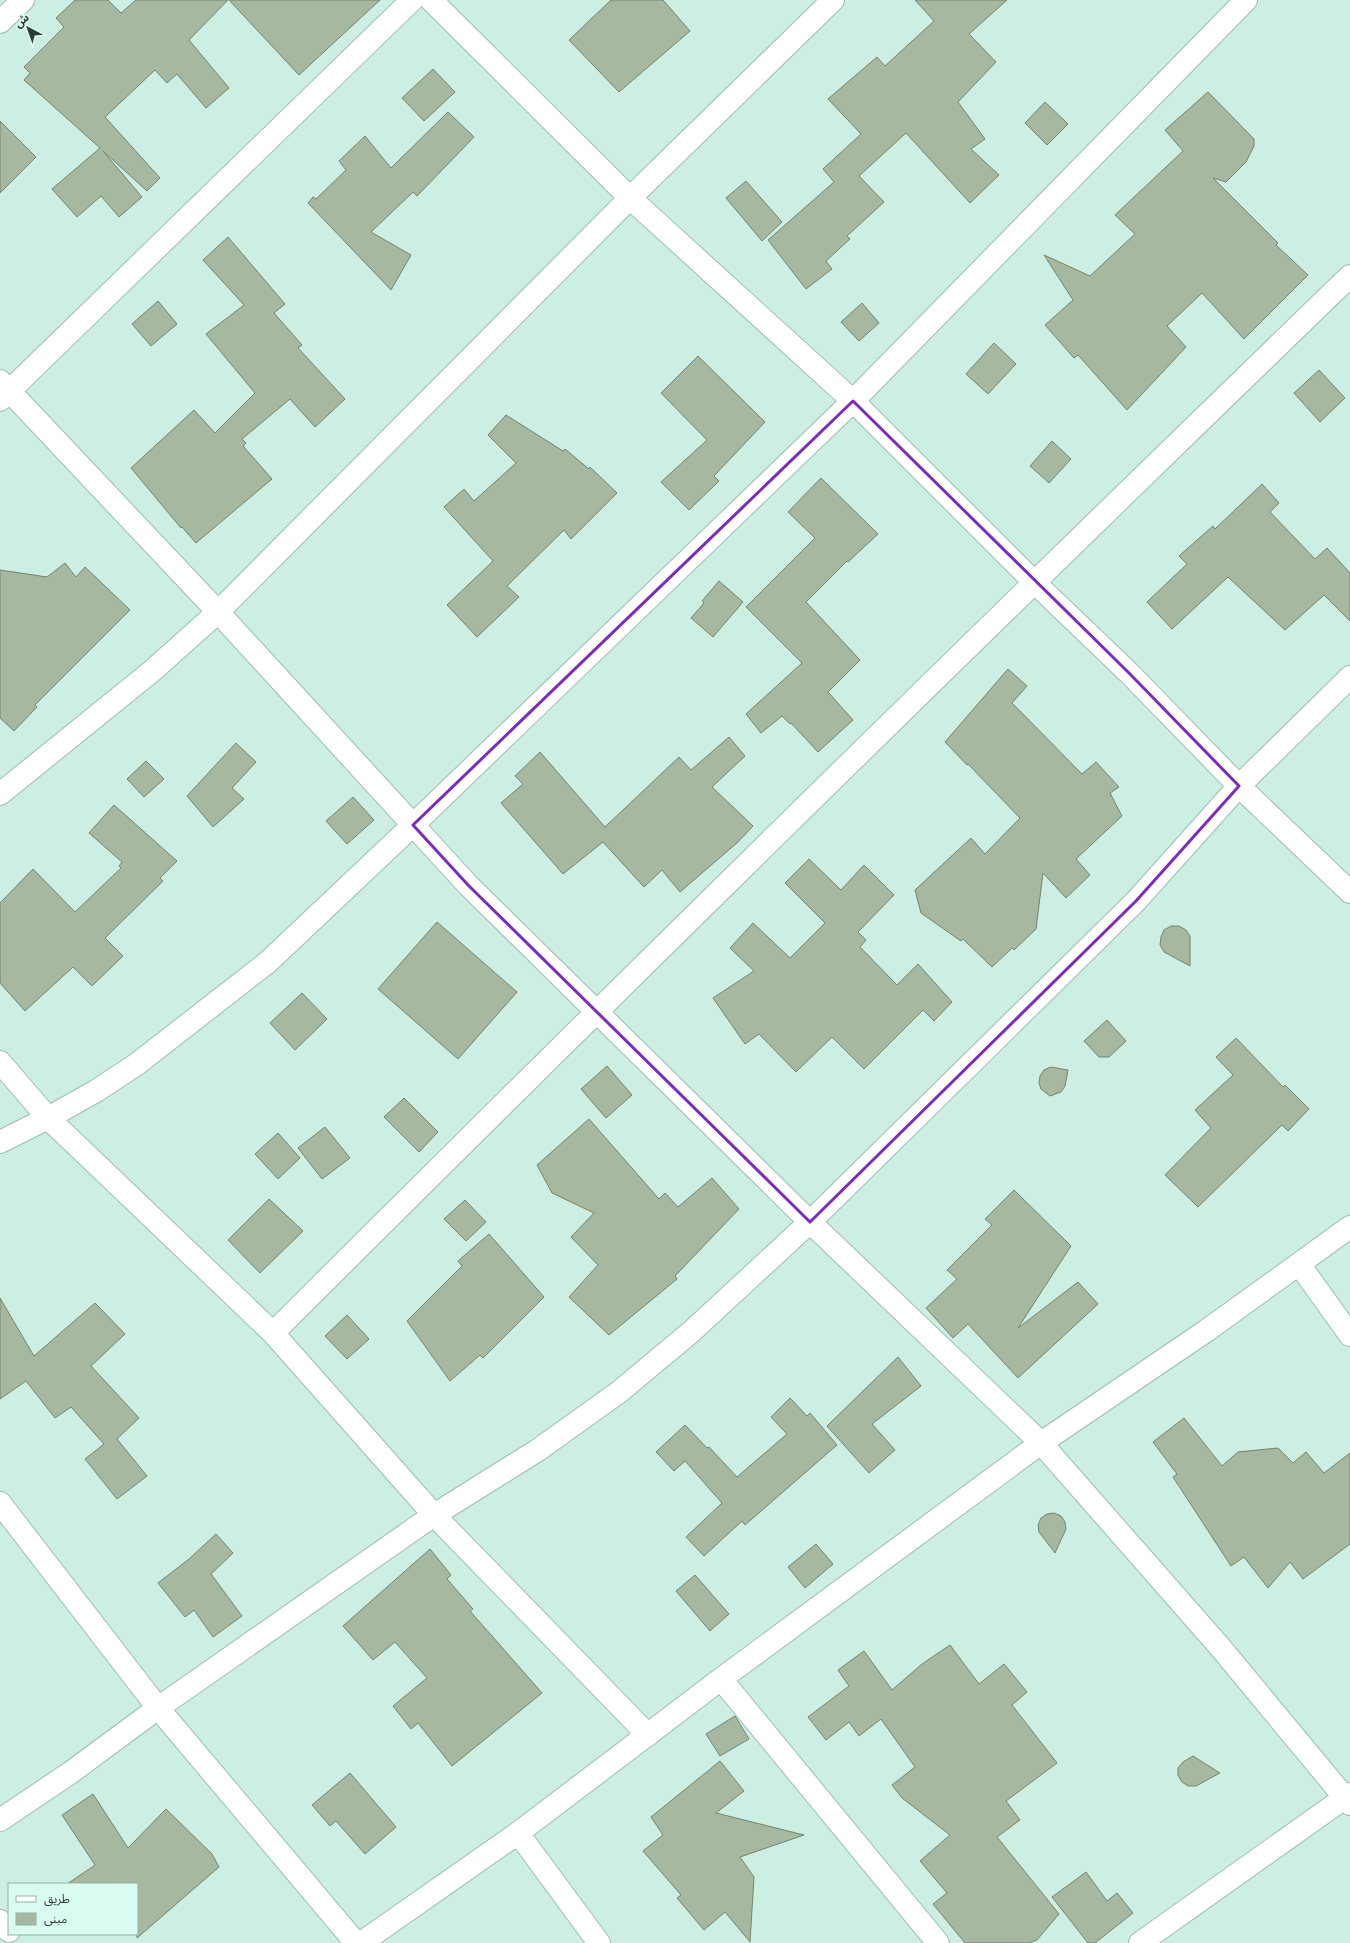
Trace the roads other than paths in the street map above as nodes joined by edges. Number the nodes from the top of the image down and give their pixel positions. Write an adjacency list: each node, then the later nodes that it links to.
1 (23, 0): 6 (street)
2 (412, 0): 9 (street)
3 (431, 0): 7 (street)
4 (833, 0): 7 (street)
5 (1246, 0): 10 (street)
6 (0, 22)
7 (630, 198): 10 (street); 12 (street)
8 (1350, 276): 11 (street)
9 (3, 390): 12 (street)
10 (853, 401): 11 (street); 16 (street)
11 (1034, 582): 14 (street); 18 (street)
12 (218, 612): 15 (street); 16 (street)
13 (1350, 678): 14 (street)
14 (1239, 786): 17 (street); 22 (street)
15 (0, 794)
16 (412, 825): 18 (street); 20 (street)
17 (1350, 892)
18 (596, 1010): 22 (street); 25 (street)
19 (0, 1062): 20 (street)
20 (48, 1118): 21 (street); 25 (street)
21 (0, 1142)
22 (810, 1222): 27 (street); 29 (street)
23 (1350, 1227): 24 (street)
24 (1299, 1264): 26 (street); 27 (street)
25 (273, 1333): 29 (street)
26 (1350, 1335)
27 (1041, 1443): 30 (street); 33 (street)
28 (0, 1503): 31 (street)
29 (434, 1515): 31 (street); 32 (street)
30 (721, 1679): 32 (street); 43 (street)
31 (158, 1708): 34 (street); 40 (street)
32 (648, 1735): 35 (street)
33 (1348, 1799): 44 (street)
34 (0, 1820)
35 (518, 1833): 41 (street); 42 (street)
36 (0, 1920): 37 (street)
37 (8, 1930)
38 (12, 1935): 39 (street)
39 (19, 1943)
40 (356, 1943)
41 (361, 1943)
42 (599, 1943)
43 (938, 1943)
44 (1140, 1943)

